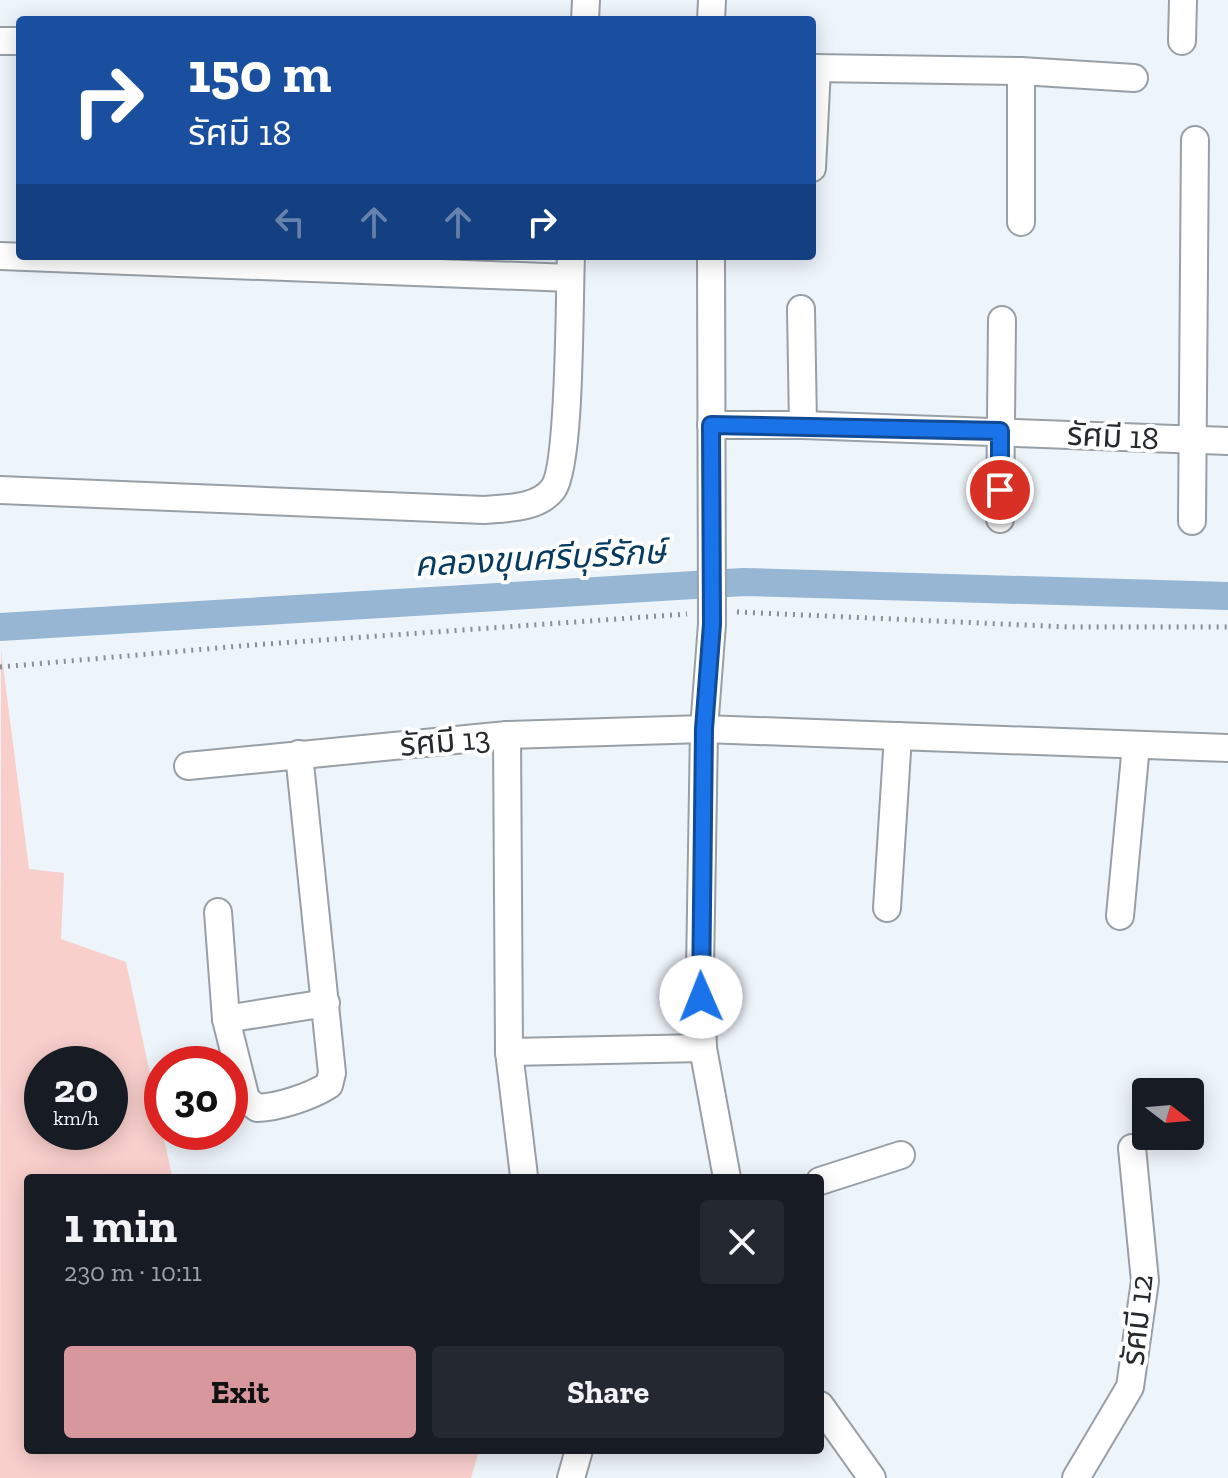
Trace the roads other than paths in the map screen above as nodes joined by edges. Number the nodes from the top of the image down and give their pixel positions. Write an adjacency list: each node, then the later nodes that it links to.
1 (1183, 0): 2 (street)
2 (1182, 41)
3 (816, 68): 4 (street)
4 (1021, 71): 5 (street); 7 (street)
5 (1134, 78)
6 (1195, 140): 16 (street)
7 (1021, 222)
8 (208, 260): 10 (street)
9 (711, 260): 13 (street)
10 (571, 267): 18 (street)
11 (801, 309): 14 (street)
12 (1002, 320): 15 (street)
13 (711, 425): 14 (street, รัศมี 18); 21 (street)
14 (803, 425): 15 (street, รัศมี 18)
15 (1000, 431): 16 (street, รัศมี 18); 19 (street)
16 (1193, 440): 17 (street, รัศมี 18); 20 (street)
17 (1228, 441)
18 (0, 490)
19 (1000, 519)
20 (1192, 521)
21 (704, 729): 22 (street, รัศมี 13); 23 (street, รัศมี 13); 33 (street)
22 (507, 735): 26 (street, รัศมี 13); 34 (street)
23 (898, 736): 24 (street, รัศมี 13); 28 (street)
24 (1136, 745): 25 (street, รัศมี 13); 30 (street)
25 (1228, 748)
26 (299, 754): 27 (street, รัศมี 13); 31 (street)
27 (188, 766)
28 (887, 908)
29 (218, 912): 32 (street)
30 (1120, 916)
31 (326, 1003): 32 (street); 32 (street)
32 (226, 1019)
33 (703, 1048): 34 (street); 38 (street)
34 (509, 1052): 37 (street)
35 (1132, 1150): 44 (street, รัศมี 12)
36 (901, 1155): 39 (street)
37 (524, 1174)
38 (726, 1174)
39 (824, 1180)
40 (824, 1411): 43 (street)
41 (578, 1454): 42 (street)
42 (571, 1478)
43 (872, 1478)
44 (1076, 1478)

